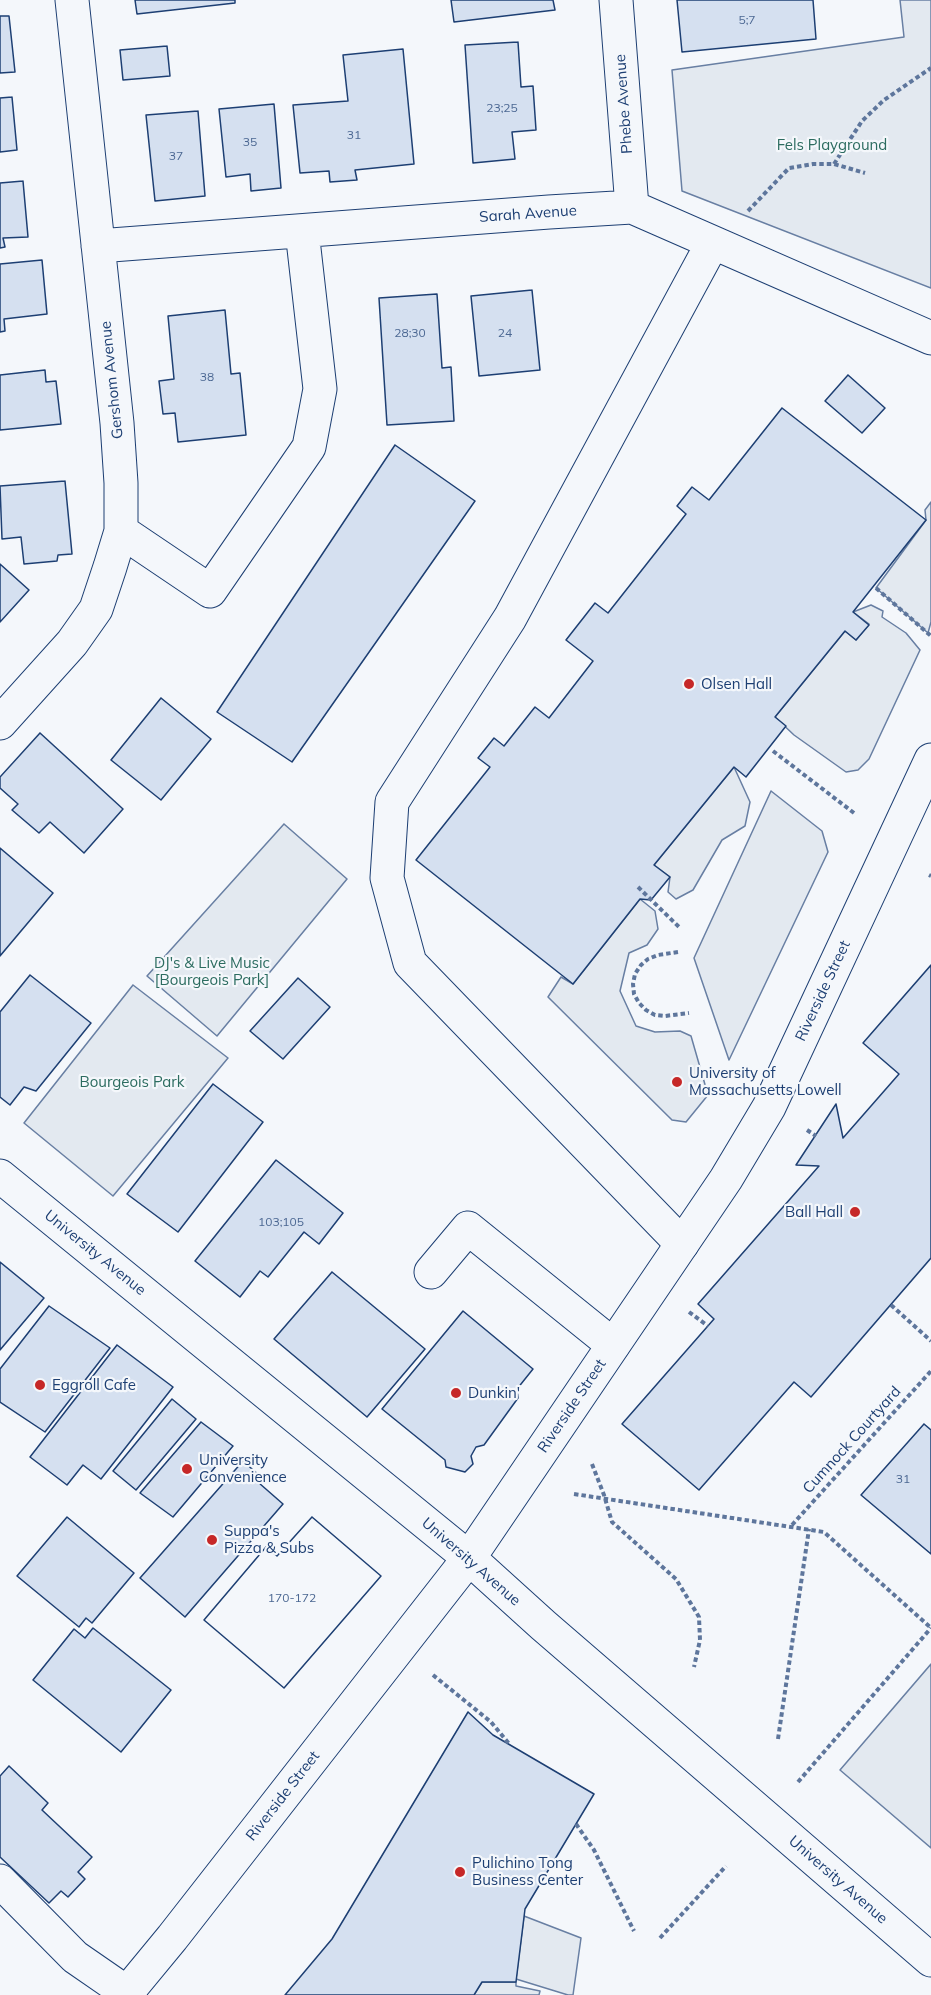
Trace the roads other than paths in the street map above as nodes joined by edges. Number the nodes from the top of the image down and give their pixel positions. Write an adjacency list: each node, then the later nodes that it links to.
1 (72, 0): 6 (main road, Gershom Avenue)
2 (616, 0): 3 (main road, Phebe Avenue)
3 (632, 207): 4 (main road, Sarah Avenue); 5 (main road, Sarah Avenue)
4 (302, 231): 6 (main road, Sarah Avenue); 8 (main road)
5 (712, 244): 7 (main road, Sarah Avenue); 12 (main road)
6 (98, 246): 8 (main road, Gershom Avenue)
7 (931, 338)
8 (121, 531): 9 (main road, Gershom Avenue)
9 (5, 707)
10 (931, 760): 12 (main road, Riverside Street)
11 (0, 1176): 15 (main road, University Avenue)
12 (682, 1244): 14 (main road, Riverside Street)
13 (431, 1272): 14 (main road)
14 (613, 1345): 15 (main road, Riverside Street)
15 (469, 1558): 17 (main road, University Avenue); 18 (main road, Riverside Street)
16 (0, 1881): 18 (main road)
17 (931, 1960)
18 (127, 1994)

